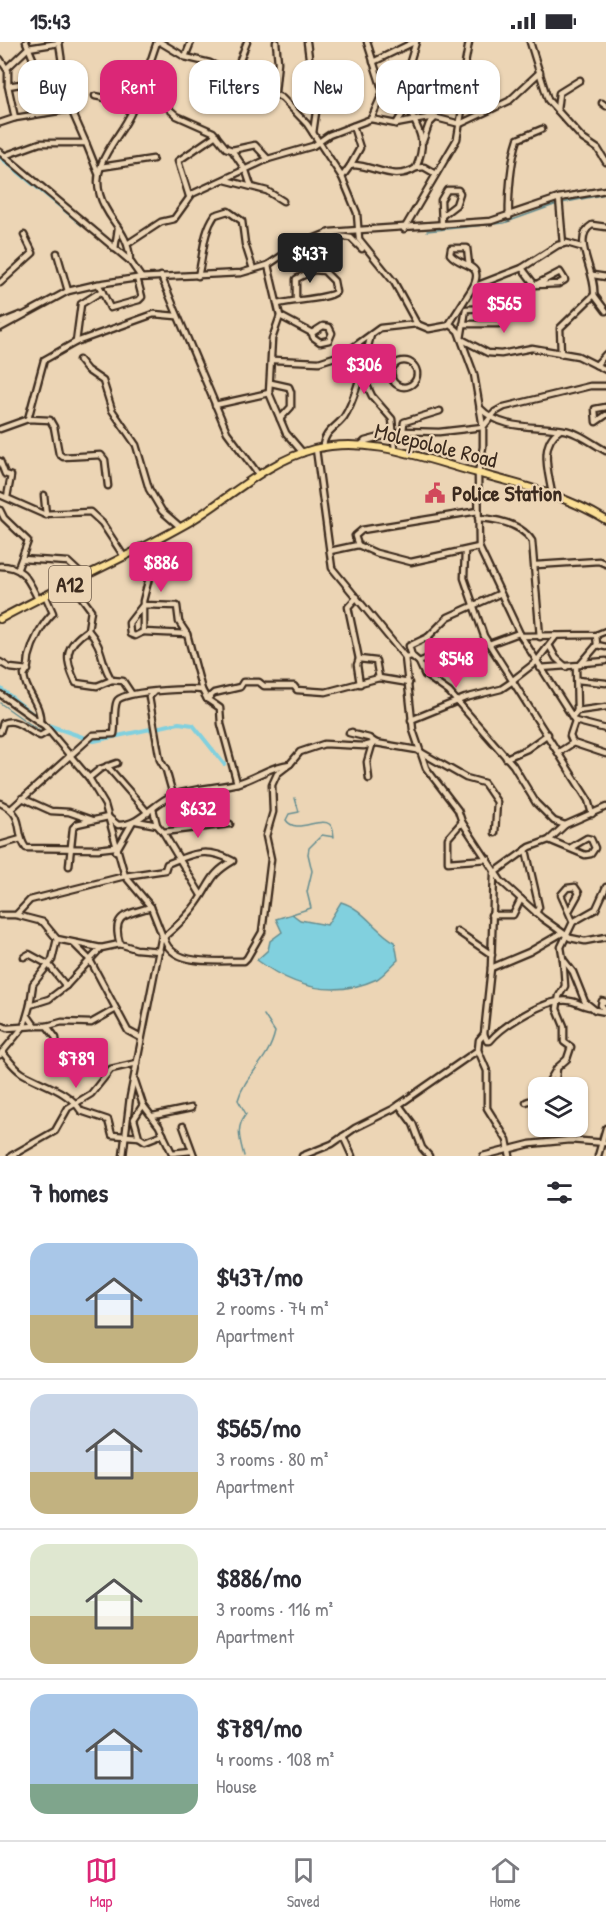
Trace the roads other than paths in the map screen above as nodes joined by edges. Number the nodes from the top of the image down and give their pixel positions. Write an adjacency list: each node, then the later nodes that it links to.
1 (26, 42): 12 (street)
2 (59, 42): 12 (street); 16 (street)
3 (159, 42): 13 (street); 17 (street)
4 (191, 42): 13 (street)
5 (247, 42): 19 (street)
6 (276, 42): 20 (street)
7 (307, 42): 51 (street)
8 (367, 42): 22 (street)
9 (415, 42): 21 (street); 22 (street)
10 (469, 42): 48 (street)
11 (530, 42): 25 (street)
12 (28, 48): 15 (street); 23 (street)
13 (185, 57): 18 (street)
14 (0, 59): 23 (street)
15 (33, 60)
16 (62, 60)
17 (152, 60)
18 (198, 60)
19 (240, 60)
20 (278, 60)
21 (410, 60)
22 (373, 63): 24 (street)
23 (7, 68): 28 (street)
24 (376, 72)
25 (540, 72): 34 (street); 48 (street)
26 (580, 80): 34 (street)
27 (18, 82): 28 (street)
28 (8, 83): 29 (street); 43 (street)
29 (0, 86)
30 (95, 96): 31 (street)
31 (100, 97)
32 (280, 98): 51 (street)
33 (376, 108): 45 (street)
34 (557, 110): 57 (street)
35 (39, 114): 43 (street)
36 (73, 114): 54 (street)
37 (129, 114): 63 (street)
38 (175, 114): 52 (street)
39 (402, 114): 47 (street)
40 (412, 114): 44 (street)
41 (429, 114): 42 (street)
42 (434, 117): 44 (street); 48 (street); 55 (street)
43 (15, 118): 46 (street)
44 (414, 118): 47 (street); 55 (street)
45 (371, 119): 47 (street); 49 (street)
46 (0, 123)
47 (396, 124)
48 (460, 124): 67 (street)
49 (353, 126): 53 (street); 62 (street)
50 (542, 129): 76 (street)
51 (313, 133): 53 (street)
52 (216, 135): 56 (street); 72 (street)
53 (317, 140): 60 (street); 68 (street)
54 (86, 143): 58 (street); 66 (street)
55 (422, 144): 64 (street)
56 (232, 150): 60 (street); 65 (street)
57 (604, 152): 61 (street)
58 (6, 153): 87 (street)
59 (153, 159): 63 (street)
60 (268, 159): 65 (street)
61 (606, 162)
62 (350, 166): 64 (street); 68 (street)
63 (101, 167): 66 (street)
64 (416, 168): 67 (street)
65 (246, 171): 69 (street); 70 (street)
66 (98, 173): 79 (street)
67 (435, 174): 80 (street)
68 (342, 177): 81 (street)
69 (225, 180): 70 (street); 72 (street)
70 (251, 186): 74 (street)
71 (606, 190): 73 (street)
72 (189, 196): 84 (street)
73 (559, 198): 76 (street); 85 (street)
74 (283, 201)
75 (442, 215): 75 (street); 77 (street)
76 (509, 217): 77 (street)
77 (442, 225): 80 (street)
78 (606, 227): 86 (street)
79 (118, 228): 84 (street); 87 (street)
80 (404, 229): 81 (street)
81 (360, 230): 83 (street); 90 (street)
82 (24, 235): 100 (street)
83 (312, 237): 90 (street); 91 (street)
84 (129, 243): 89 (street)
85 (563, 244): 86 (street); 93 (street)
86 (581, 247): 95 (street)
87 (114, 249): 89 (street)
88 (57, 253): 104 (street)
89 (130, 261): 99 (street)
90 (377, 263): 112 (street)
91 (268, 265): 94 (street); 108 (street)
92 (469, 265): 92 (street); 103 (street)
93 (522, 268): 102 (street); 103 (street)
94 (253, 269): 97 (street); 97 (street)
95 (593, 275): 98 (street); 106 (street)
96 (161, 276): 97 (street); 99 (street); 110 (street)
97 (198, 276)
98 (606, 277)
99 (139, 278): 101 (street); 105 (street)
100 (0, 283)
101 (98, 284): 104 (street); 105 (street)
102 (536, 285): 102 (street)
103 (473, 287): 115 (street)
104 (68, 291): 114 (street)
105 (102, 291): 119 (street)
106 (594, 295): 109 (street); 121 (street)
107 (296, 299): 107 (street); 108 (street)
108 (278, 304): 111 (street)
109 (606, 311)
110 (176, 316): 119 (street); 132 (street)
111 (280, 316): 116 (street); 124 (street)
112 (417, 324): 115 (street); 117 (street)
113 (463, 324): 113 (street); 118 (street)
114 (0, 326)
115 (448, 326): 118 (street)
116 (312, 333)
117 (371, 335): 120 (street); 127 (street)
118 (461, 339): 121 (street); 134 (street)
119 (76, 342): 138 (street)
120 (344, 354): 124 (street); 127 (street)
121 (561, 354): 125 (street)
122 (606, 354): 125 (street)
123 (79, 360): 166 (street)
124 (273, 360): 129 (street)
125 (596, 365): 126 (street)
126 (606, 370)
127 (362, 372): 128 (street); 145 (street); 148 (street)
128 (392, 376): 128 (street)
129 (271, 383): 131 (street); 139 (street)
130 (606, 386): 137 (street)
131 (269, 393): 132 (street); 139 (street)
132 (215, 405): 155 (street)
133 (606, 407): 136 (street)
134 (480, 408): 137 (street); 140 (street)
135 (440, 411): 144 (street)
136 (606, 415)
137 (490, 417): 140 (street); 143 (street)
138 (28, 419): 141 (street); 156 (street)
139 (280, 419): 152 (street)
140 (483, 427): 144 (street); 154 (street)
141 (0, 429)
142 (561, 429): 143 (street); 146 (street); 151 (street)
143 (547, 430): 146 (street)
144 (403, 431): 145 (street)
145 (394, 432): 147 (street); 150 (street)
146 (551, 437): 157 (street)
147 (361, 445): 148 (main road, Molepolole Road / A12); 150 (main road, Molepolole Road / A12)
148 (324, 448): 149 (main road, Molepolole Road / A12)
149 (316, 449): 152 (main road, Molepolole Road / A12); 170 (street)
150 (395, 450): 154 (main road, Molepolole Road / A12)
151 (606, 451)
152 (303, 453): 155 (main road, Molepolole Road / A12)
153 (0, 461): 160 (street)
154 (478, 473): 157 (main road, Molepolole Road / A12); 162 (street)
155 (257, 475): 166 (main road, Molepolole Road / A12); 168 (main road, Molepolole Road / A12)
156 (108, 486)
157 (552, 494): 165 (main road, Molepolole Road / A12)
158 (0, 495): 160 (street)
159 (44, 495): 163 (street)
160 (7, 496): 163 (street)
161 (0, 510): 173 (street)
162 (478, 511): 164 (street); 167 (street)
163 (46, 515): 172 (street)
164 (478, 518): 169 (street); 176 (street)
165 (606, 520)
166 (178, 525): 168 (main road, Molepolole Road / A12)
167 (358, 545): 170 (street); 171 (street)
168 (140, 547): 172 (main road, Molepolole Road / A12); 183 (street)
169 (479, 548): 171 (street); 180 (street)
170 (330, 551): 182 (street)
171 (465, 551): 184 (street)
172 (123, 555): 178 (main road, Molepolole Road / A12)
173 (22, 560): 177 (street); 178 (street)
174 (606, 564): 176 (street)
175 (0, 566): 177 (street)
176 (536, 566): 194 (street)
177 (18, 568): 181 (street)
178 (83, 576): 179 (main road, Molepolole Road / A12)
179 (71, 583): 181 (main road, Molepolole Road / A12); 186 (street)
180 (499, 594): 184 (street); 190 (street)
181 (42, 597): 185 (main road, Molepolole Road / A12); 210 (street)
182 (357, 597): 200 (street); 201 (street)
183 (143, 605): 188 (street); 188 (street); 189 (street)
184 (472, 607): 193 (street); 195 (street)
185 (0, 619)
186 (88, 630): 212 (street); 212 (street)
187 (606, 631): 191 (street)
188 (143, 632): 189 (street)
189 (188, 634): 218 (street)
190 (520, 635): 194 (street); 195 (street); 205 (street)
191 (596, 635): 192 (street); 196 (street)
192 (556, 636): 194 (street); 197 (street)
193 (428, 637): 199 (street); 204 (street)
194 (540, 637)
195 (489, 644): 214 (street)
196 (597, 645): 198 (street); 206 (street)
197 (550, 647): 205 (street); 208 (street)
198 (606, 647)
199 (412, 656): 200 (street); 204 (street)
200 (405, 657): 215 (street)
201 (359, 659): 211 (street); 217 (street)
202 (606, 661): 206 (street)
203 (0, 662): 210 (street)
204 (419, 662): 223 (street)
205 (536, 662): 209 (street); 214 (street)
206 (583, 663): 207 (street)
207 (576, 666): 208 (street); 213 (street)
208 (566, 667): 209 (street)
209 (540, 668): 226 (street)
210 (28, 670): 228 (street)
211 (379, 678): 215 (street); 217 (street)
212 (112, 680): 219 (street)
213 (577, 680): 216 (street); 225 (street)
214 (513, 681): 223 (street); 233 (street)
215 (409, 683): 227 (street)
216 (606, 683)
217 (360, 684): 222 (street)
218 (202, 690): 220 (street); 222 (street)
219 (131, 693): 220 (street); 238 (street)
220 (153, 693): 247 (street)
221 (0, 694): 228 (street)
222 (207, 699): 246 (street)
223 (456, 702): 227 (street); 240 (street)
224 (606, 707): 225 (street)
225 (577, 711): 226 (street)
226 (574, 719): 229 (street); 234 (street)
227 (411, 720): 236 (street)
228 (40, 723): 230 (street)
229 (606, 729)
230 (49, 731): 231 (street); 238 (street)
231 (0, 732)
232 (352, 732): 235 (street)
233 (548, 734): 237 (street); 240 (street)
234 (573, 743): 237 (street); 239 (street)
235 (374, 744): 236 (street); 242 (street); 245 (street)
236 (417, 750): 258 (street); 263 (street)
237 (559, 752): 253 (street)
238 (69, 754): 244 (street); 248 (street)
239 (606, 754)
240 (506, 758): 256 (street)
241 (117, 763): 243 (street)
242 (290, 764): 246 (street); 291 (street)
243 (107, 766): 244 (street); 252 (street)
244 (88, 778): 254 (street)
245 (369, 779)
246 (237, 783): 247 (street)
247 (173, 795): 252 (street)
248 (22, 798): 251 (street); 255 (street)
249 (0, 803): 251 (street)
250 (606, 807): 253 (street)
251 (11, 809): 265 (street)
252 (150, 811): 257 (street); 260 (street)
253 (592, 814): 261 (street)
254 (108, 818): 255 (street); 257 (street); 270 (street)
255 (92, 820): 269 (street)
256 (554, 821): 261 (street); 264 (street)
257 (134, 822): 260 (street); 270 (street)
258 (462, 822): 273 (street); 273 (street)
259 (231, 824): 262 (street)
260 (157, 825): 262 (street)
261 (565, 825): 264 (street)
262 (163, 832): 272 (street)
263 (495, 832)
264 (559, 832): 266 (street)
265 (21, 839): 267 (street); 269 (street)
266 (549, 840): 268 (street); 271 (street)
267 (0, 845)
268 (570, 848): 268 (street)
269 (69, 849): 270 (street); 274 (street)
270 (115, 849): 276 (street)
271 (525, 850): 275 (street); 283 (street)
272 (179, 859): 276 (street); 278 (street); 278 (street)
273 (488, 859): 275 (street)
274 (69, 866)
275 (494, 873): 279 (street); 286 (street)
276 (125, 876): 280 (street); 281 (street)
277 (606, 887): 288 (street)
278 (201, 895): 291 (street)
279 (521, 899): 283 (street); 286 (street)
280 (151, 907): 291 (street); 295 (street)
281 (23, 908): 285 (street); 287 (street)
282 (569, 911): 282 (street); 288 (street)
283 (536, 913): 290 (street)
284 (0, 915): 285 (street)
285 (16, 915): 287 (street)
286 (491, 915): 298 (street)
287 (29, 918): 293 (street)
288 (573, 922): 290 (street)
289 (457, 931): 298 (street)
290 (564, 934): 292 (street); 300 (street); 303 (street)
291 (163, 936): 297 (street)
292 (606, 937)
293 (57, 939): 294 (street); 302 (street)
294 (72, 942): 296 (street); 301 (street)
295 (120, 944): 296 (street); 297 (street)
296 (101, 948): 301 (street)
297 (159, 951): 317 (street)
298 (492, 954): 303 (street)
299 (24, 957): 302 (street)
300 (562, 959): 305 (street); 308 (street)
301 (90, 960): 304 (street); 309 (street)
302 (49, 965): 304 (street); 307 (street)
303 (491, 968): 316 (street)
304 (66, 986): 307 (street)
305 (557, 1002): 308 (street); 316 (street); 322 (street)
306 (606, 1002): 310 (street)
307 (30, 1005): 311 (street)
308 (589, 1007): 310 (street)
309 (116, 1009): 315 (street); 317 (street)
310 (606, 1011)
311 (27, 1015): 313 (street); 314 (street)
312 (0, 1025): 313 (street)
313 (24, 1026): 314 (street); 320 (street)
314 (34, 1026): 315 (street)
315 (47, 1026): 318 (street)
316 (484, 1034): 319 (street)
317 (141, 1038): 321 (street)
318 (57, 1047)
319 (478, 1050): 328 (street); 340 (street)
320 (1, 1054): 326 (street)
321 (137, 1062): 325 (street); 326 (street)
322 (557, 1068): 323 (street); 324 (street)
323 (552, 1077)
324 (556, 1077)
325 (134, 1079): 327 (street); 330 (street)
326 (76, 1103): 338 (street); 342 (street)
327 (143, 1105): 331 (street); 332 (street)
328 (399, 1105): 336 (street); 346 (street)
329 (192, 1108): 331 (street)
330 (127, 1116): 332 (street); 338 (street)
331 (153, 1116): 335 (street)
332 (134, 1119): 337 (street)
333 (183, 1126): 341 (street)
334 (606, 1128): 339 (street)
335 (163, 1134): 337 (street); 341 (street)
336 (344, 1136): 344 (street); 345 (street)
337 (139, 1137): 338 (street)
338 (124, 1138): 343 (street)
339 (603, 1143): 340 (street); 349 (street)
340 (509, 1149): 347 (street); 348 (street)
341 (193, 1153)
342 (11, 1156)
343 (123, 1156)
344 (302, 1156)
345 (352, 1156)
346 (429, 1156)
347 (483, 1156)
348 (510, 1156)
349 (598, 1156)

